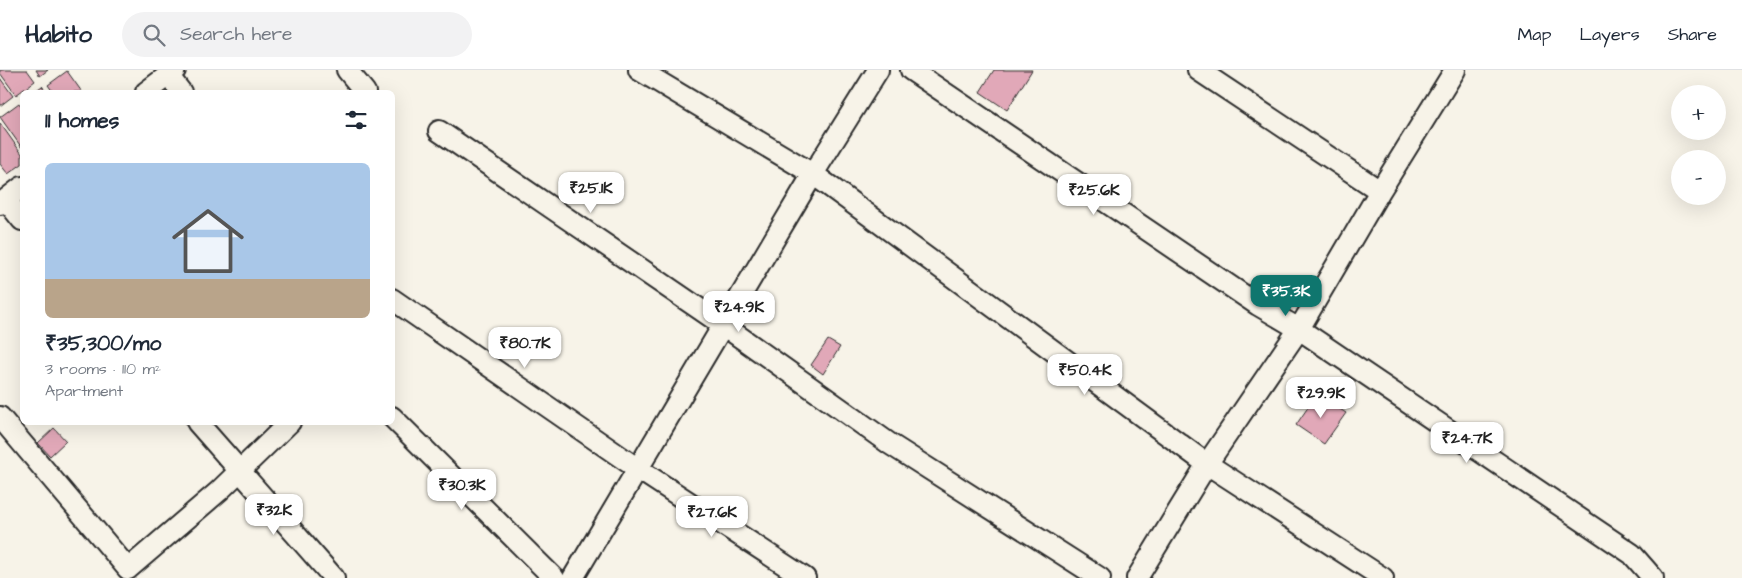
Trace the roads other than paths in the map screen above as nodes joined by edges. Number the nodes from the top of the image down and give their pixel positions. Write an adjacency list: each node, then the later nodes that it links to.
1 (347, 70): 10 (street)
2 (639, 70): 12 (street)
3 (878, 70): 12 (street)
4 (911, 70): 19 (street)
5 (1198, 70): 14 (street)
6 (1455, 70): 14 (street)
7 (172, 73): 8 (street); 9 (street)
8 (149, 90)
9 (180, 90)
10 (363, 90)
11 (439, 131): 18 (street)
12 (813, 174): 18 (street); 24 (street)
13 (20, 189): 15 (street)
14 (1380, 191): 19 (street)
15 (3, 202): 16 (street)
16 (20, 218)
17 (395, 301): 25 (street)
18 (723, 325): 25 (street); 32 (street)
19 (1299, 328): 24 (street); 35 (street)
20 (0, 417): 27 (street)
21 (395, 421): 29 (street)
22 (201, 425): 26 (street)
23 (287, 425): 26 (street)
24 (1207, 464): 33 (street); 34 (street)
25 (638, 469): 30 (street); 31 (street)
26 (240, 470): 27 (street); 28 (street)
27 (127, 575)
28 (334, 578)
29 (554, 578)
30 (572, 578)
31 (804, 578)
32 (1100, 578)
33 (1137, 578)
34 (1383, 578)
35 (1653, 578)

